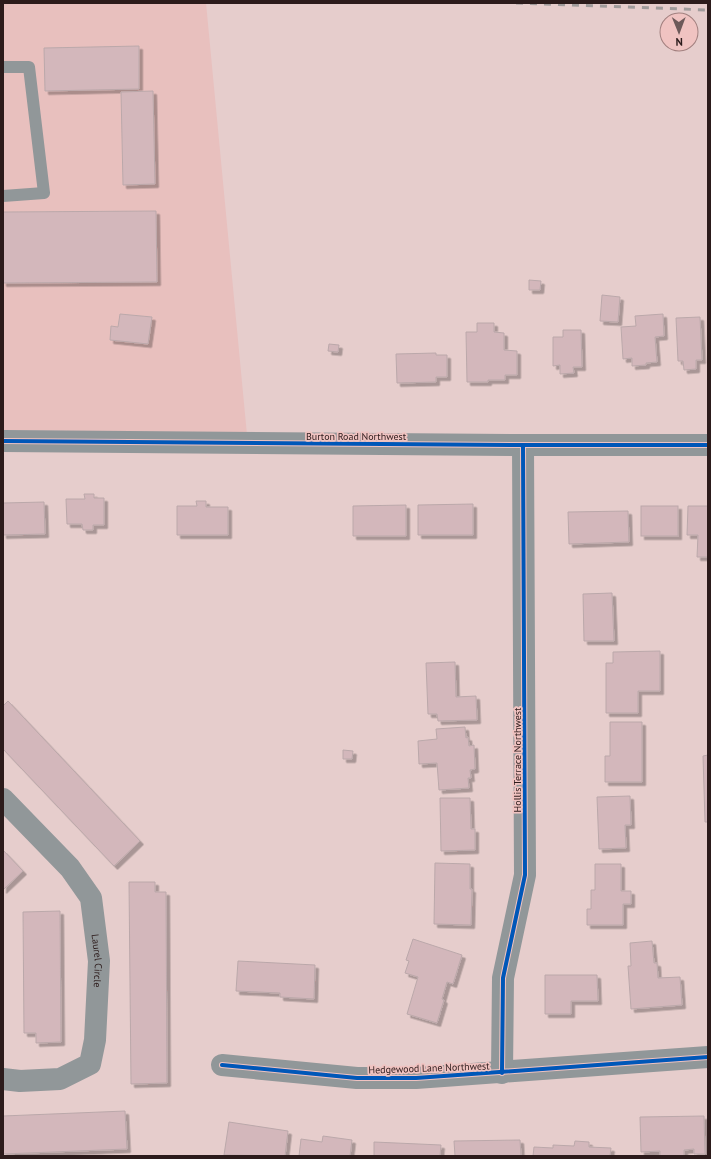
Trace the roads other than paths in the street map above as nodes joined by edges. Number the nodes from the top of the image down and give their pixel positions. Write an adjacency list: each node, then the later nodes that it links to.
1 (3, 67): 2 (lane)
2 (3, 196)
3 (3, 442): 4 (street, Burton Road Northwest)
4 (523, 445): 5 (street, Burton Road Northwest); 9 (street, Hollis Terrace Northwest)
5 (708, 445)
6 (3, 799): 10 (street, Laurel Circle)
7 (708, 1057): 9 (street, Hedgewood Lane Northwest)
8 (222, 1065): 9 (street, Hedgewood Lane Northwest)
9 (502, 1073)
10 (3, 1079)

